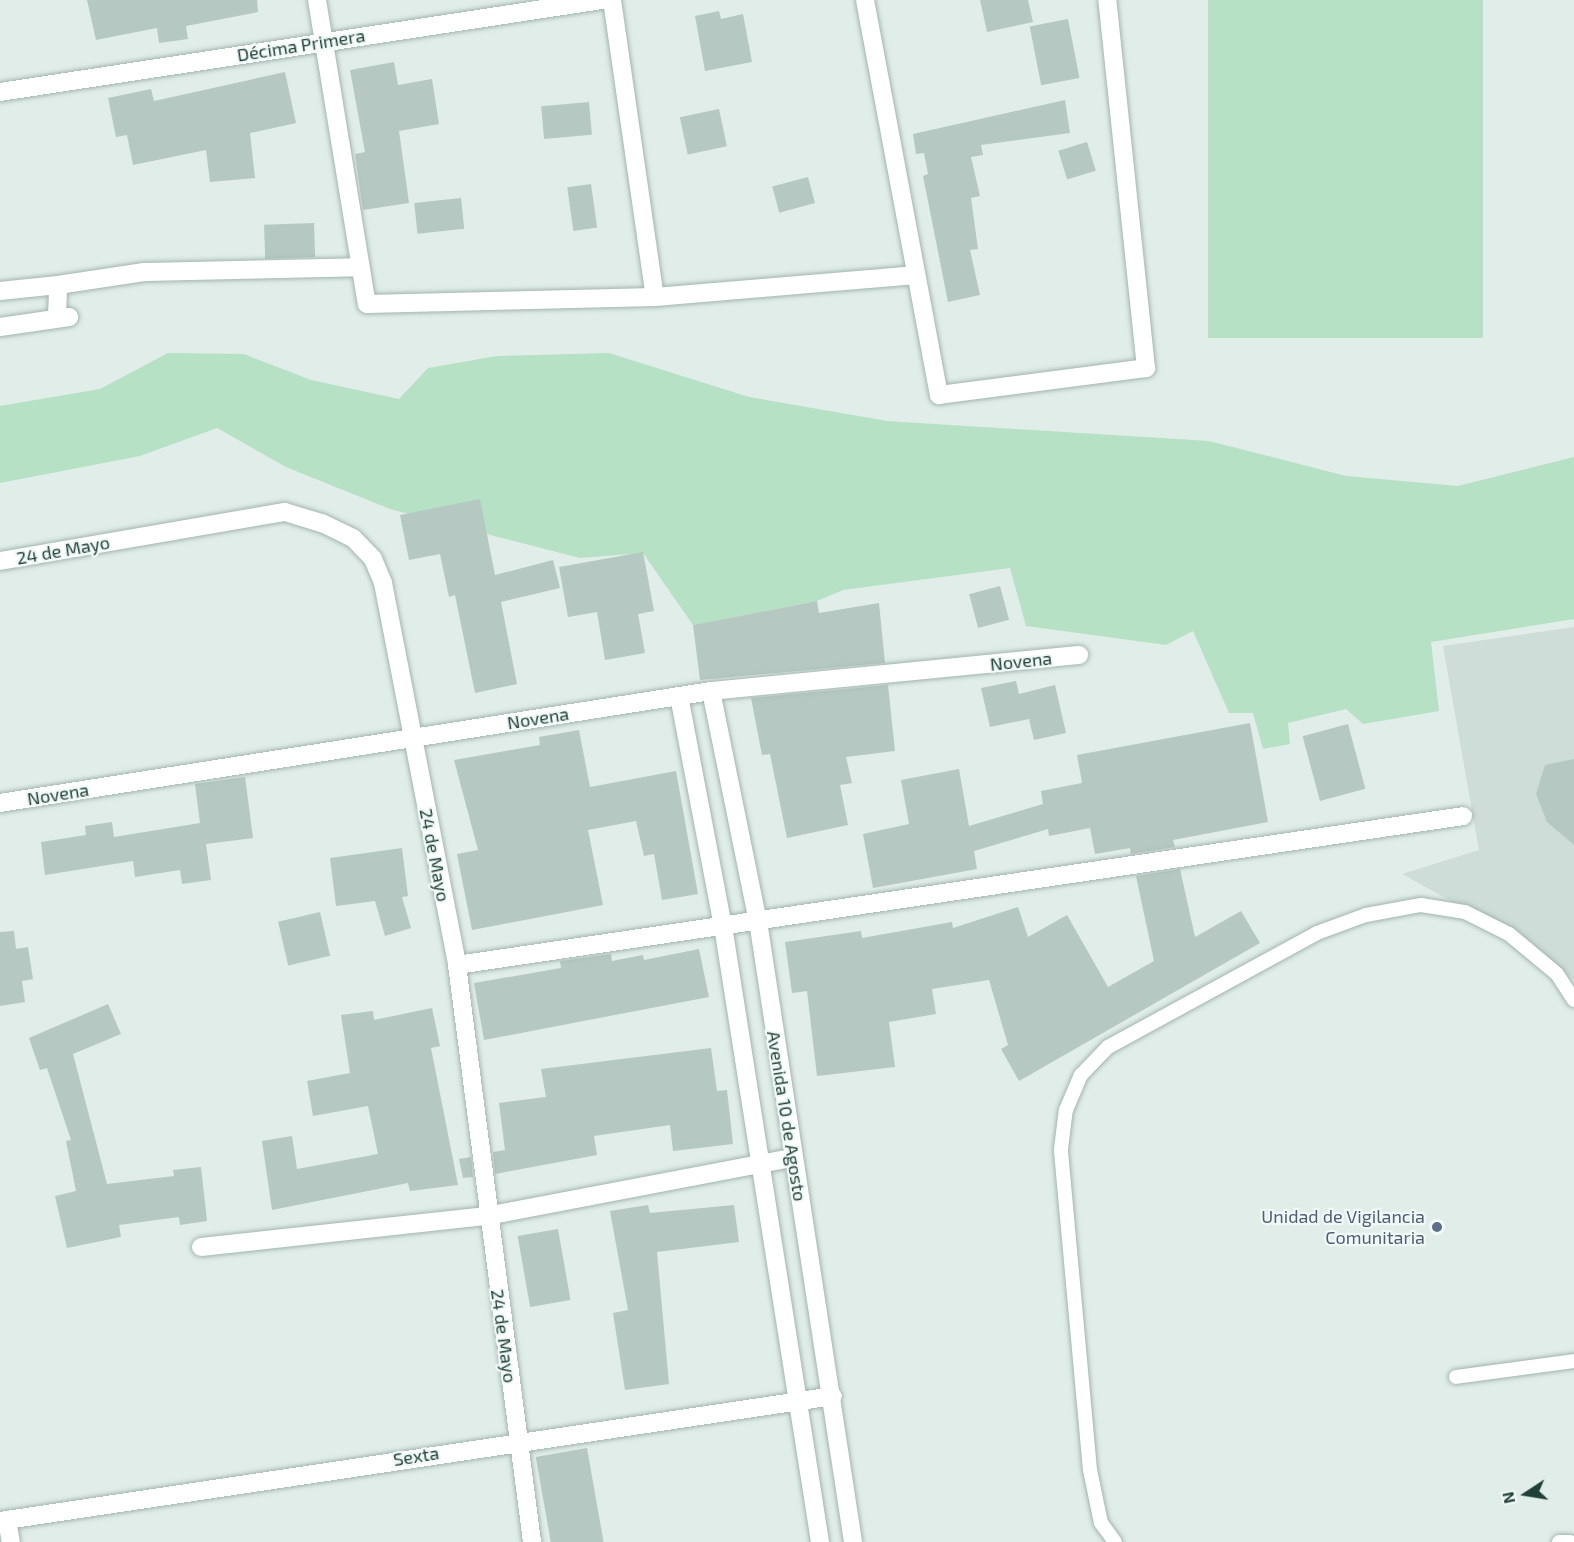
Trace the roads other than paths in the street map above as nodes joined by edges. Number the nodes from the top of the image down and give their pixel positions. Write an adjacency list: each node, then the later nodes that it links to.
1 (317, 0): 6 (street)
2 (602, 0): 6 (street, Décima Primera)
3 (612, 0): 12 (street)
4 (865, 0): 9 (street)
5 (1107, 0): 9 (street)
6 (323, 41): 7 (street, Décima Primera); 8 (street)
7 (0, 92)
8 (360, 267): 10 (street); 12 (street)
9 (916, 275): 12 (street)
10 (58, 285): 11 (street); 13 (street)
11 (0, 291)
12 (655, 297)
13 (0, 327)
14 (0, 561): 18 (street, 24 de Mayo)
15 (1079, 655): 16 (street, Novena)
16 (711, 691): 17 (street, Novena); 21 (street, Avenida 10 de Agosto)
17 (679, 696): 18 (street, Novena); 22 (street, Avenida 10 de Agosto)
18 (412, 738): 19 (street, Novena); 23 (street, 24 de Mayo)
19 (0, 803)
20 (1463, 816): 21 (street)
21 (758, 921): 22 (street); 25 (street, Avenida 10 de Agosto)
22 (723, 926): 23 (street); 26 (street, Avenida 10 de Agosto)
23 (457, 965): 27 (street, 24 de Mayo)
24 (1574, 1000): 39 (lane)
25 (792, 1158): 26 (street); 31 (street, Avenida 10 de Agosto)
26 (758, 1165): 27 (street); 32 (street, Avenida 10 de Agosto)
27 (487, 1216): 28 (street); 33 (street, 24 de Mayo)
28 (201, 1247)
29 (1574, 1361): 30 (lane)
30 (1456, 1377)
31 (833, 1396): 32 (street, Sexta); 38 (street, Avenida 10 de Agosto)
32 (796, 1404): 33 (street, Sexta); 37 (street, Avenida 10 de Agosto)
33 (518, 1440): 34 (street, Sexta); 36 (street, 24 de Mayo)
34 (3, 1521): 35 (street)
35 (11, 1542)
36 (532, 1542)
37 (820, 1542)
38 (853, 1542)
39 (1115, 1542)
40 (1559, 1542): 41 (lane)
41 (1570, 1542)

